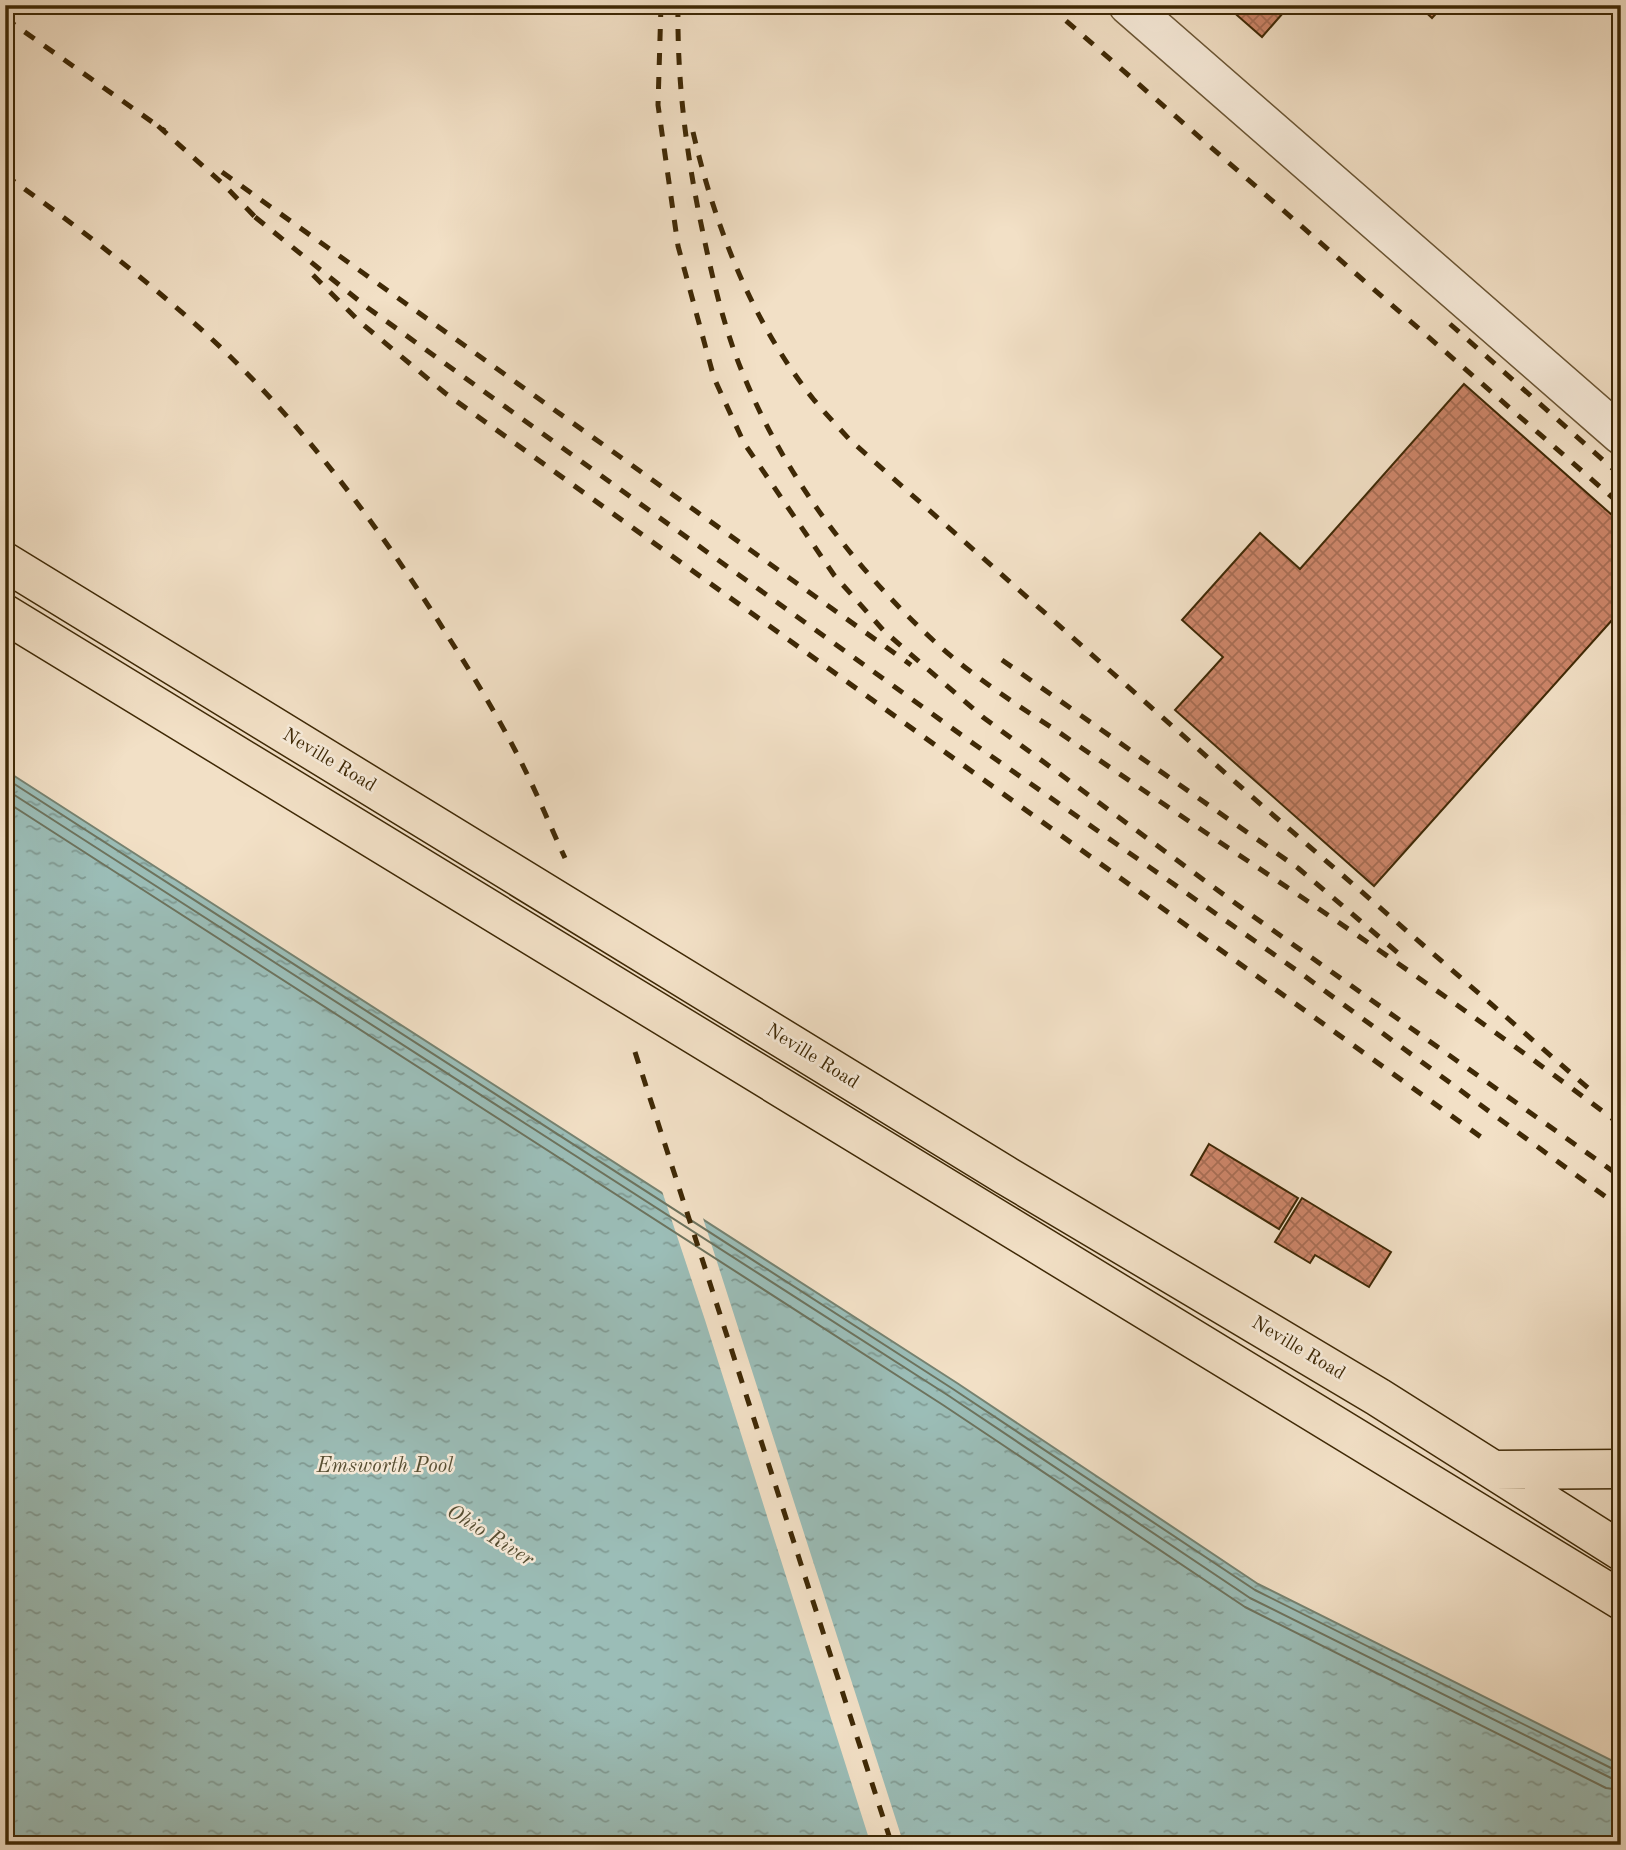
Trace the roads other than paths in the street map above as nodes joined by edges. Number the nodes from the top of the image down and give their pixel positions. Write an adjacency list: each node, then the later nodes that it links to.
1 (1128, 5): 2 (lane)
2 (1621, 435)
3 (5, 562): 6 (main road, Neville Road)
4 (5, 614): 8 (main road)
5 (1621, 1469): 6 (main road)
6 (1494, 1471): 7 (main road, Neville Road)
7 (1616, 1539): 8 (lane)
8 (1584, 1577): 9 (main road)
9 (1621, 1600)

